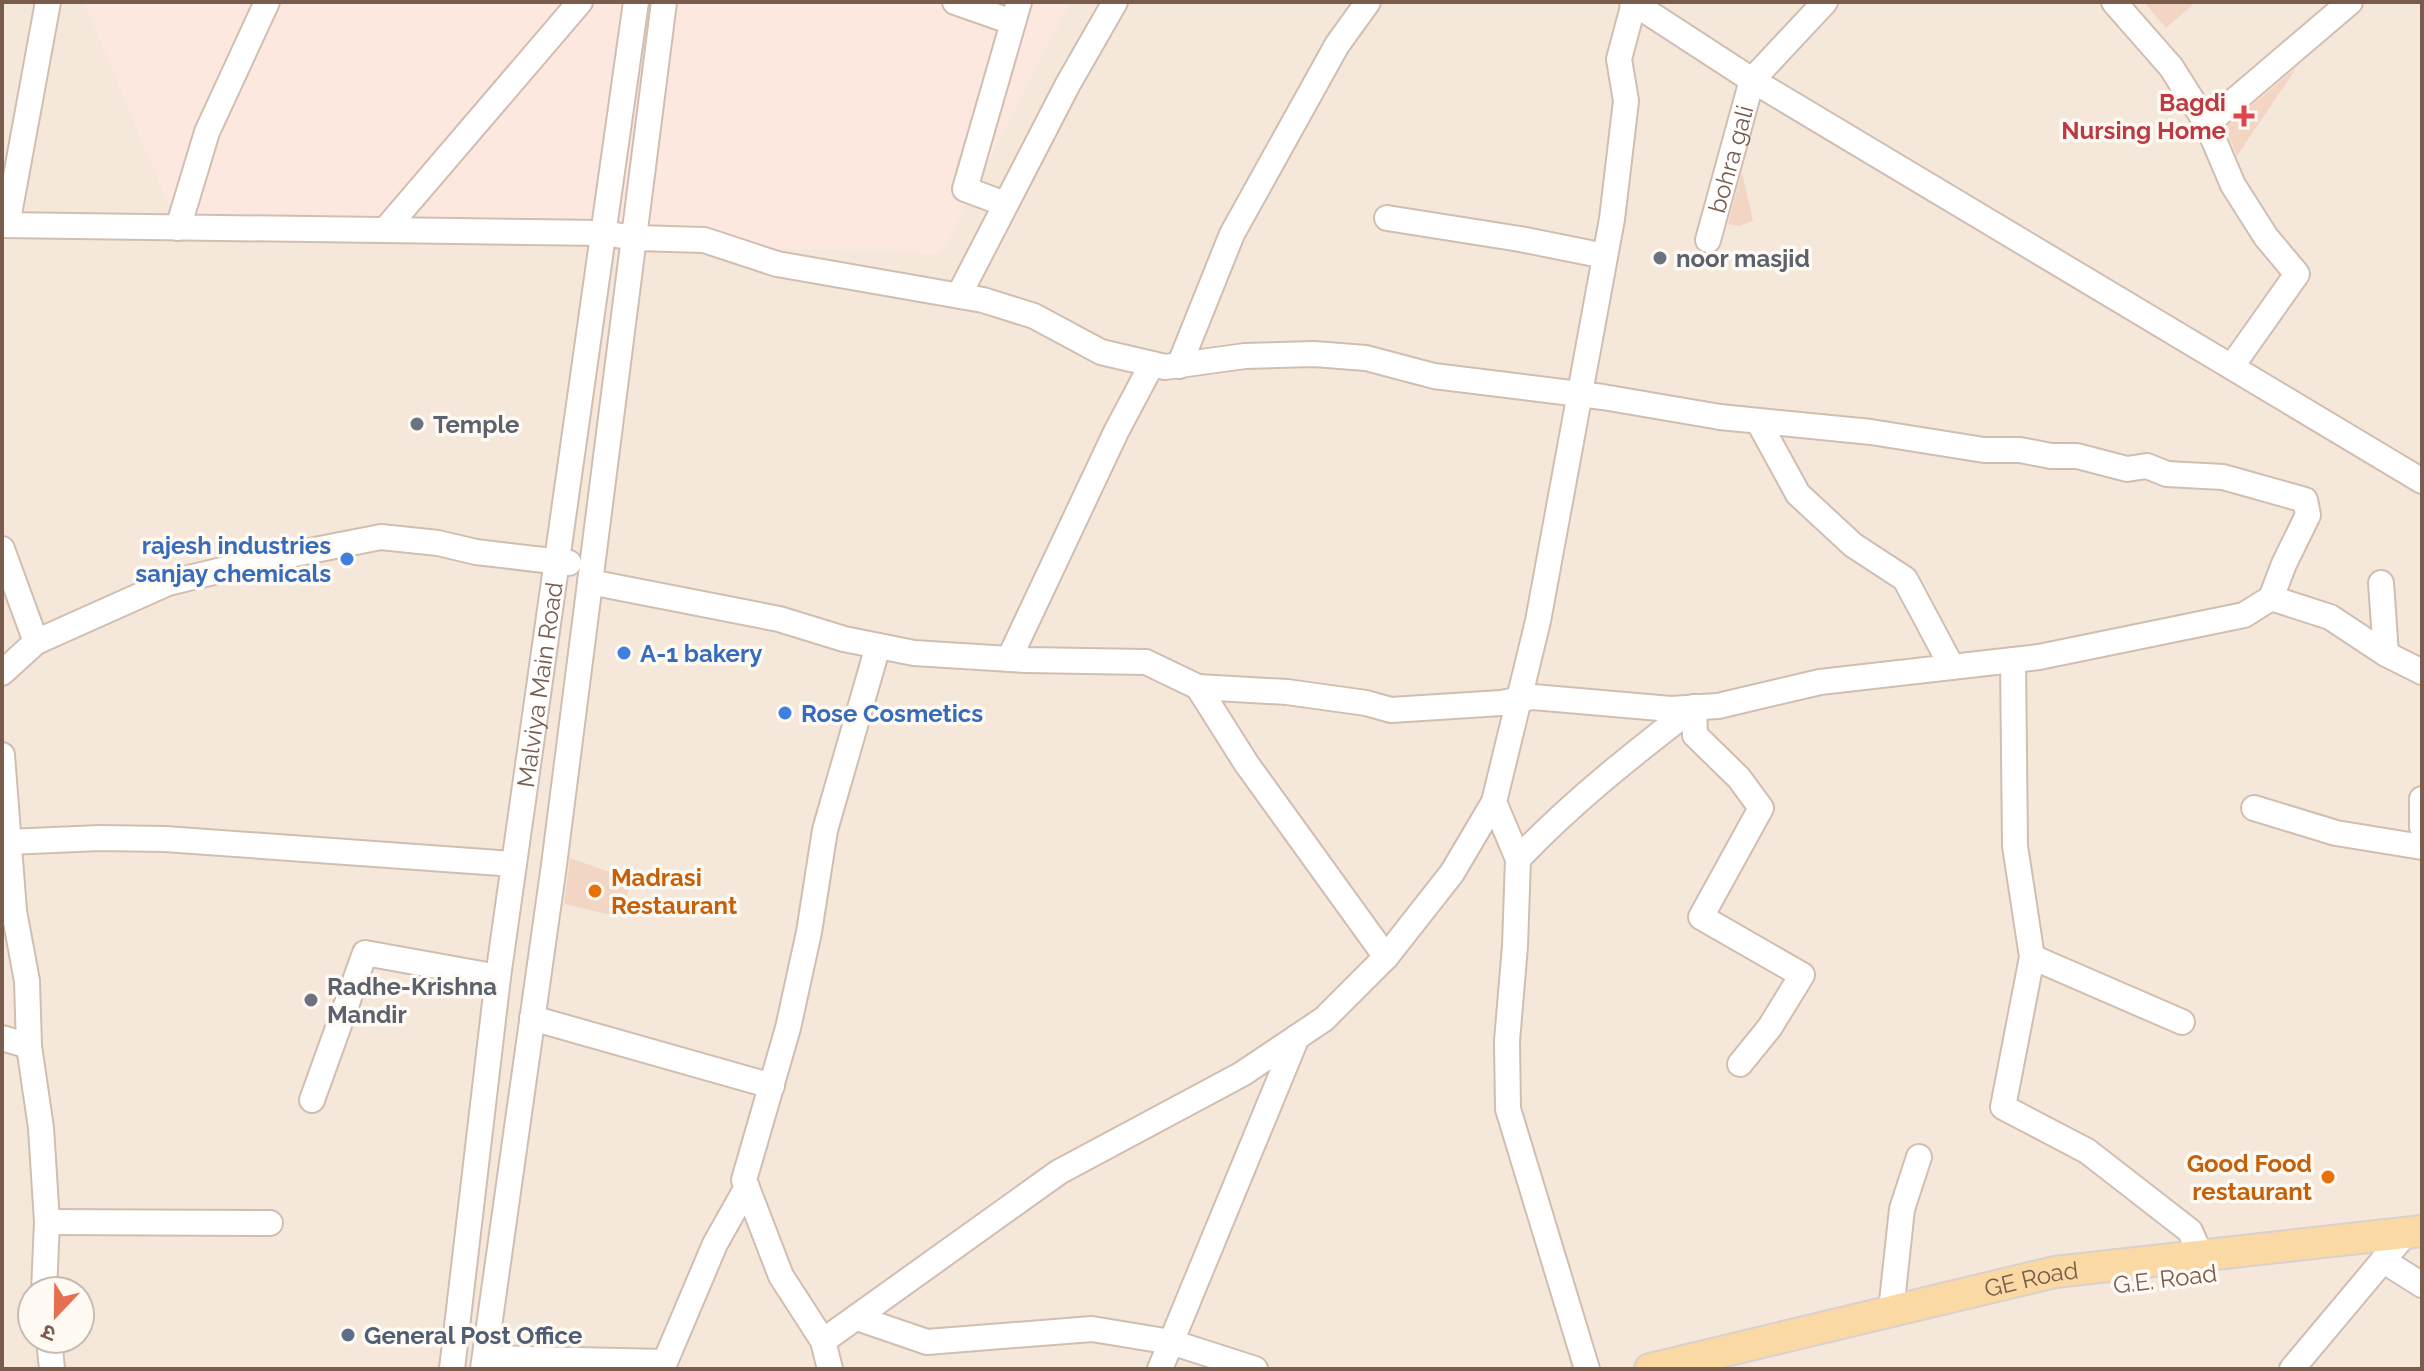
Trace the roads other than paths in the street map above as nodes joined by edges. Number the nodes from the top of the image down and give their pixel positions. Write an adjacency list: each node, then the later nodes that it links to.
1 (48, 2): 18 (street)
2 (267, 2): 19 (street)
3 (580, 2): 20 (street)
4 (636, 2): 21 (street, Malviya Main Road)
5 (664, 2): 22 (street, Malviya Main Road)
6 (955, 2): 13 (street)
7 (1368, 2): 27 (street)
8 (1825, 2): 14 (street)
9 (2114, 2): 15 (street)
10 (2350, 2): 15 (street)
11 (1110, 3): 16 (street)
12 (1633, 3): 14 (street); 24 (street)
13 (1015, 12): 16 (street)
14 (1752, 80): 23 (street, bohra gali); 28 (street)
15 (2207, 124): 28 (street)
16 (1005, 204): 25 (street)
17 (1387, 218): 24 (street)
18 (4, 225): 19 (street)
19 (178, 228): 20 (street)
20 (385, 230): 21 (street)
21 (602, 233): 22 (street); 33 (street, Malviya Main Road)
22 (636, 238): 25 (street); 34 (street, Malviya Main Road)
23 (1708, 240)
24 (1605, 256): 29 (street)
25 (959, 295): 26 (street)
26 (1152, 364): 27 (street); 40 (street)
27 (1179, 366): 29 (street)
28 (2232, 366): 31 (street)
29 (1581, 395): 30 (street); 46 (street)
30 (1758, 421): 36 (street); 42 (street)
31 (2422, 481)
32 (2, 549): 37 (street)
33 (555, 563): 34 (street); 37 (street); 56 (street, Malviya Main Road)
34 (591, 573): 38 (street); 60 (street, Malviya Main Road)
35 (2381, 583): 39 (street)
36 (2271, 598): 39 (street); 41 (street)
37 (36, 642): 44 (street)
38 (878, 646): 40 (street); 66 (street)
39 (2386, 654): 43 (street)
40 (1009, 659): 45 (street)
41 (2013, 660): 42 (street); 58 (street)
42 (1952, 667): 47 (street)
43 (2422, 672)
44 (2, 673)
45 (1198, 687): 46 (street); 57 (street)
46 (1517, 700): 47 (street); 50 (street)
47 (1694, 707): 55 (street); 65 (street)
48 (2, 755): 53 (street)
49 (2422, 799): 52 (street)
50 (1494, 802): 55 (street); 57 (street)
51 (2254, 808): 54 (street)
52 (2422, 827)
53 (7, 842): 56 (street); 64 (street)
54 (2422, 847)
55 (1518, 859): 85 (street)
56 (514, 864): 59 (street, Malviya Main Road)
57 (1386, 957): 62 (street)
58 (2032, 957): 61 (street); 73 (street)
59 (498, 977): 67 (street); 81 (street, Malviya Main Road)
60 (532, 1018): 66 (street); 80 (street, Malviya Main Road)
61 (2182, 1022)
62 (1297, 1037): 77 (street); 79 (street)
63 (2, 1038): 64 (street)
64 (29, 1046): 70 (street)
65 (1740, 1064)
66 (772, 1086): 69 (street)
67 (312, 1100)
68 (1919, 1157): 76 (street)
69 (747, 1187): 78 (street); 80 (street)
70 (47, 1222): 71 (street); 74 (street)
71 (270, 1223)
72 (2405, 1246): 73 (main road, GE Road); 75 (street); 87 (main road, G.E. Road); 88 (street)
73 (2201, 1256): 76 (main road, GE Road)
74 (45, 1275)
75 (2422, 1285)
76 (1891, 1311): 86 (main road, GE Road)
77 (857, 1318): 78 (street); 79 (street)
78 (823, 1341): 82 (street)
79 (1171, 1342): 83 (street); 84 (street)
80 (484, 1364)
81 (452, 1369)
82 (830, 1369)
83 (1160, 1369)
84 (1255, 1369)
85 (1587, 1369)
86 (1650, 1369)
87 (1725, 1369)
88 (2292, 1369)

